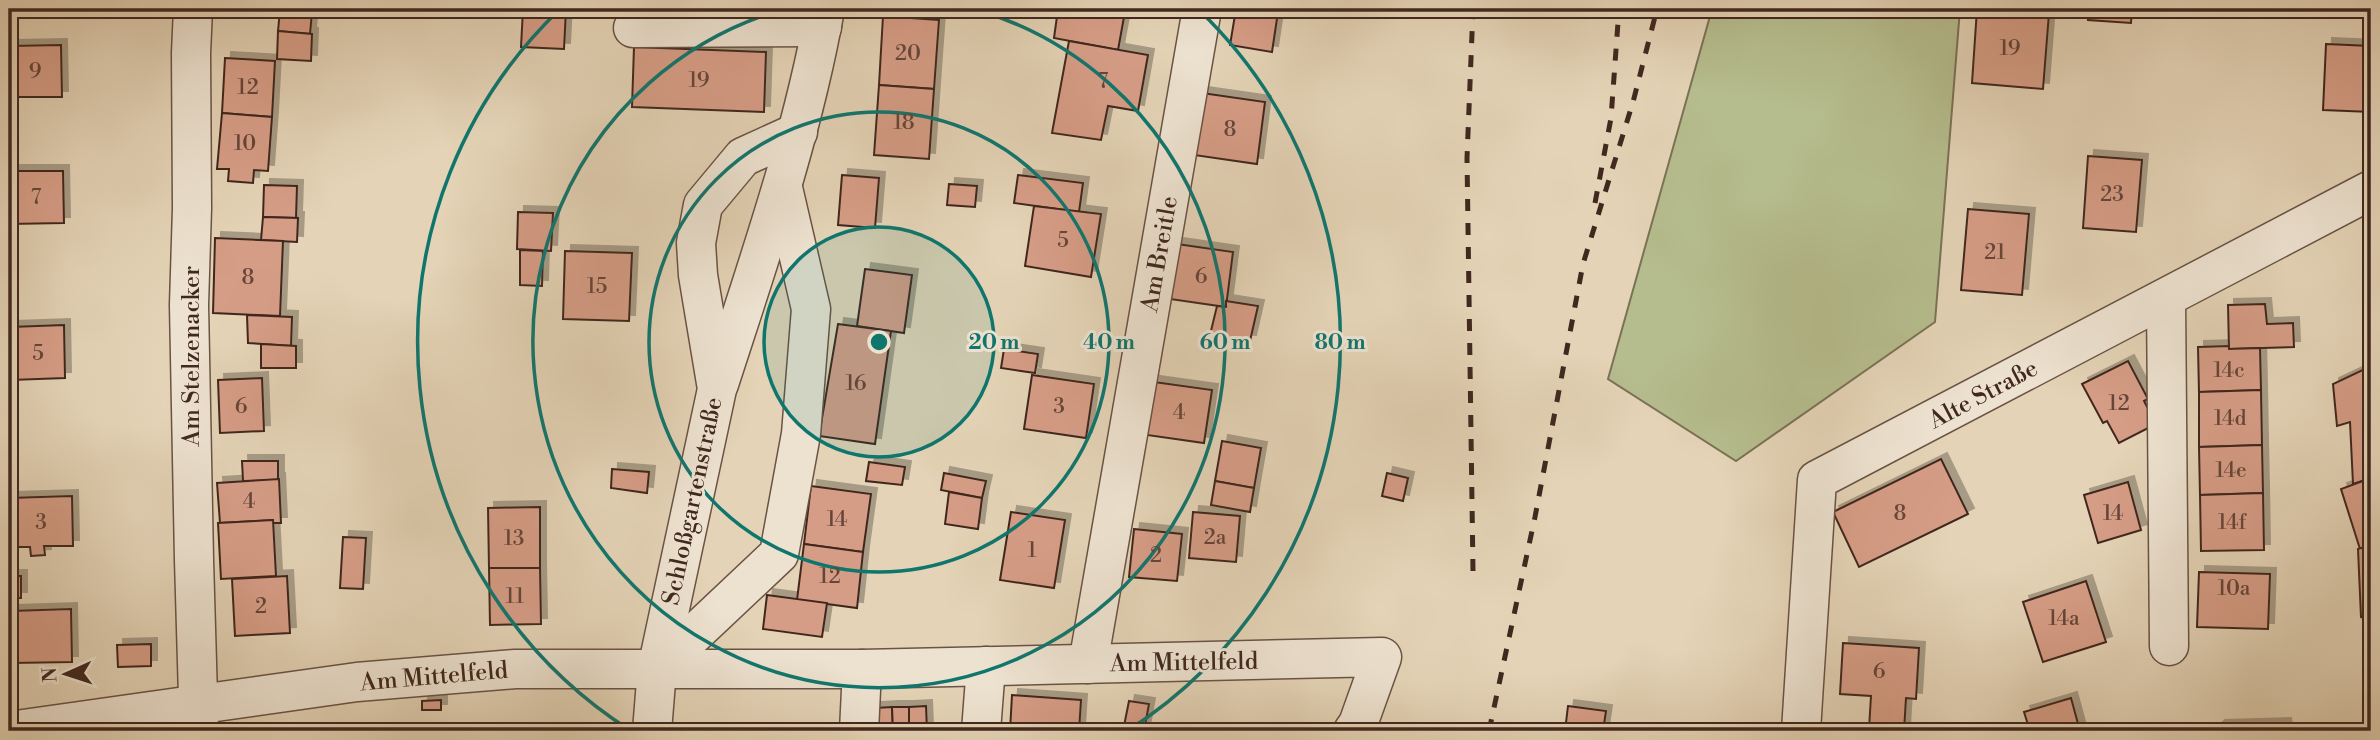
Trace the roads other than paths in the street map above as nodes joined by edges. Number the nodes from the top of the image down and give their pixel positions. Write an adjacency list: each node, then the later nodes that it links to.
1 (193, 9): 15 (street, Am Stelzenacker)
2 (1202, 9): 11 (street, Am Breitle)
3 (823, 18): 4 (street, Schloßgartenstraße); 5 (street, Schloßgartenstraße)
4 (633, 28)
5 (798, 132): 6 (street, Schloßgartenstraße); 9 (street, Schloßgartenstraße)
6 (783, 188): 9 (street); 13 (street, Schloßgartenstraße)
7 (2371, 190): 8 (street, Alte Straße)
8 (2166, 298): 10 (street); 21 (street, Alte Straße)
9 (717, 389): 13 (street, Schloßgartenstraße)
10 (2169, 646)
11 (1088, 664): 12 (street, Am Mittelfeld); 20 (street, Am Mittelfeld)
12 (986, 666): 14 (street, Am Mittelfeld); 19 (street)
13 (657, 669): 14 (street, Am Mittelfeld); 15 (street, Am Mittelfeld); 17 (street, Schloßgartenstraße)
14 (862, 669): 18 (street)
15 (199, 718): 16 (street, Am Mittelfeld)
16 (9, 731)
17 (652, 731)
18 (859, 731)
19 (981, 731)
20 (1353, 731)
21 (1801, 731)

